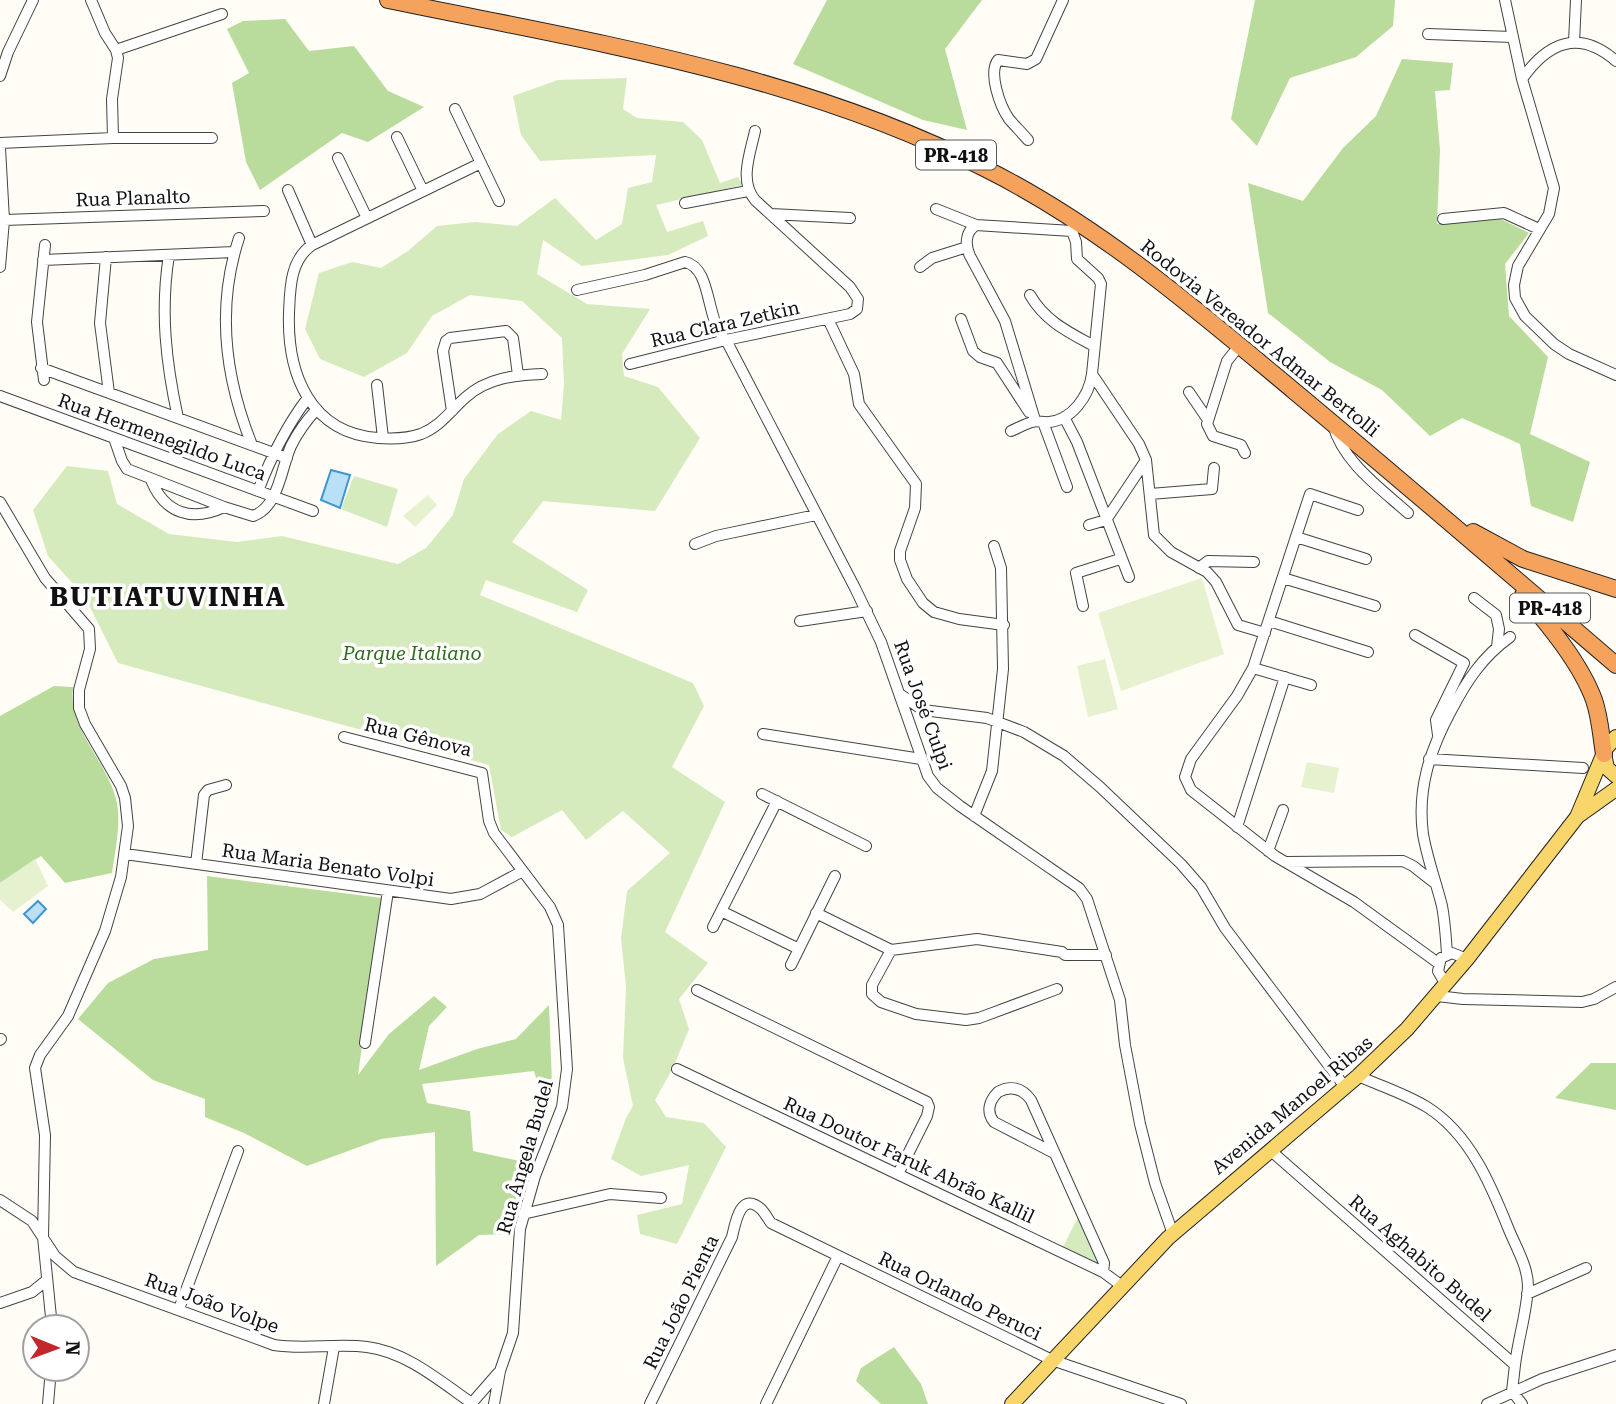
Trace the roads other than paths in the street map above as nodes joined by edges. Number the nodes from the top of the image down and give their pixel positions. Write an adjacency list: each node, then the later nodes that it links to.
1 (33, 0): 13 (street)
2 (91, 0): 11 (street)
3 (388, 0): 38 (highway, Rodovia Vereador Admar Bertolli / PR-418)
4 (1063, 0): 20 (street)
5 (1504, 0): 9 (street)
6 (1576, 0): 10 (street)
7 (222, 13): 11 (street)
8 (1429, 34): 9 (street)
9 (1512, 37): 14 (street)
10 (1574, 42): 12 (street); 14 (street)
11 (116, 50): 18 (street)
12 (1616, 61)
13 (0, 76)
14 (1522, 79): 39 (street)
15 (455, 109): 23 (street)
16 (755, 131): 27 (street)
17 (397, 137): 26 (street)
18 (113, 138): 19 (street); 21 (street)
19 (212, 138)
20 (1028, 141)
21 (0, 145): 24 (street)
22 (338, 158): 34 (street)
23 (481, 163): 26 (street); 28 (street)
24 (1, 186): 36 (street)
25 (288, 190): 42 (street)
26 (423, 191): 34 (street)
27 (748, 191): 29 (street); 32 (street)
28 (499, 201)
29 (685, 203)
30 (936, 209): 37 (street)
31 (264, 211): 36 (street, Rua Planalto)
32 (771, 214): 33 (street); 52 (street, Rua Clara Zetkin)
33 (850, 218)
34 (367, 219): 42 (street)
35 (1443, 219): 39 (street)
36 (4, 220): 48 (street)
37 (976, 225): 38 (street); 43 (street)
38 (1074, 227): 55 (highway, Rodovia Vereador Admar Bertolli / PR-418); 56 (street)
39 (1539, 229): 62 (street)
40 (239, 238): 44 (street)
41 (45, 245): 47 (street)
42 (312, 246): 68 (street)
43 (967, 247): 49 (street); 74 (street)
44 (234, 252): 45 (street); 79 (street)
45 (169, 255): 46 (street); 72 (street)
46 (106, 257): 47 (street); 66 (street)
47 (43, 260): 58 (street)
48 (0, 267)
49 (920, 267)
50 (578, 289): 54 (street, Rua José Culpi)
51 (1030, 295): 56 (street)
52 (828, 319): 54 (street, Rua Clara Zetkin); 116 (street)
53 (961, 319): 74 (street)
54 (726, 340): 57 (street, Rua Clara Zetkin); 96 (street, Rua José Culpi)
55 (1240, 345): 73 (street); 75 (highway, Rodovia Vereador Admar Bertolli / PR-418)
56 (1094, 346): 60 (street)
57 (630, 364)
58 (41, 368): 63 (street); 66 (street)
59 (542, 374): 61 (street)
60 (1092, 374): 71 (street); 83 (street)
61 (518, 375): 70 (street); 70 (street)
62 (1616, 375)
63 (44, 380)
64 (377, 385): 78 (street)
65 (1189, 392): 73 (street)
66 (109, 393): 72 (street)
67 (0, 396): 77 (street, Rua Hermenegildo Luca)
68 (307, 399): 69 (street); 80 (street)
69 (316, 410): 78 (street); 82 (street)
70 (452, 411): 78 (street)
71 (1064, 417): 74 (street); 97 (street)
72 (178, 418): 79 (street)
73 (1208, 420): 81 (street)
74 (1039, 421): 76 (street); 86 (street)
75 (1332, 422): 91 (highway, Rodovia Vereador Admar Bertolli / PR-418); 95 (street)
76 (1012, 431)
77 (114, 438): 85 (street); 87 (street, Rua Hermenegildo Luca)
78 (383, 438)
79 (252, 445): 80 (street)
80 (273, 453): 82 (street); 87 (street)
81 (1245, 453)
82 (287, 458): 89 (street)
83 (1146, 460): 88 (street); 97 (street)
84 (1213, 468): 88 (street)
85 (151, 480): 92 (street); 92 (street)
86 (1067, 487)
87 (258, 491): 89 (street, Rua Hermenegildo Luca)
88 (1150, 494): 106 (street)
89 (274, 497): 92 (street); 94 (street, Rua Hermenegildo Luca)
90 (0, 502): 148 (street)
91 (1429, 505): 102 (highway, Rodovia Vereador Admar Bertolli / PR-418); 109 (highway)
92 (224, 507)
93 (1358, 510): 99 (street)
94 (313, 511)
95 (1408, 513)
96 (816, 515): 100 (street); 113 (street, Rua José Culpi)
97 (1106, 520): 98 (street); 103 (street)
98 (1089, 525)
99 (1296, 537): 104 (street); 108 (street)
100 (695, 544)
101 (994, 546): 116 (street)
102 (1485, 552): 122 (highway, Rodovia Vereador Admar Bertolli / PR-418); 132 (highway)
103 (1120, 559): 107 (street); 111 (street)
104 (1366, 559)
105 (1254, 562): 106 (street)
106 (1199, 568): 117 (street)
107 (1129, 577)
108 (1283, 578): 112 (street); 115 (street)
109 (1616, 589)
110 (1474, 598): 120 (street)
111 (1083, 606)
112 (1375, 606)
113 (867, 611): 114 (street); 126 (street, Rua José Culpi)
114 (800, 621)
115 (1269, 621): 117 (street); 121 (street)
116 (1004, 625): 127 (street)
117 (1265, 634): 123 (street)
118 (1415, 635): 129 (street)
119 (1510, 637): 120 (street)
120 (1497, 647): 129 (street)
121 (1368, 652)
122 (1616, 665)
123 (1253, 668): 124 (street); 145 (street)
124 (1285, 677): 125 (street); 145 (street)
125 (1311, 685)
126 (901, 695): 127 (street); 133 (street, Rua José Culpi)
127 (999, 722): 143 (street); 172 (street)
128 (763, 734): 133 (street)
129 (1438, 735): 134 (street)
130 (344, 737): 136 (street, Rua Gênova)
131 (1616, 737): 132 (main road, Avenida Manoel Ribas)
132 (1604, 754): 137 (main road); 144 (main road, Avenida Manoel Ribas)
133 (921, 758): 143 (street, Rua José Culpi)
134 (1429, 760): 135 (street); 153 (street)
135 (1583, 768)
136 (482, 773): 151 (street, Rua Ângela Budel)
137 (1616, 776)
138 (226, 785): 150 (street)
139 (1616, 789): 144 (main road, Avenida Manoel Ribas)
140 (762, 794): 141 (street)
141 (776, 801): 146 (street); 155 (street)
142 (1283, 810): 147 (street)
143 (974, 816): 160 (street, Rua José Culpi)
144 (1577, 817): 162 (main road, Avenida Manoel Ribas)
145 (1237, 827): 147 (street)
146 (866, 846)
147 (1268, 851): 149 (street)
148 (125, 854): 150 (street, Rua Maria Benato Volpi); 182 (street)
149 (1284, 862): 153 (street); 163 (street)
150 (196, 864): 154 (street, Rua Maria Benato Volpi)
151 (521, 872): 154 (street, Rua Maria Benato Volpi); 180 (street, Rua Ângela Budel)
152 (835, 876): 156 (street)
153 (1436, 884): 161 (street)
154 (388, 891): 169 (street)
155 (721, 911): 157 (street); 158 (street)
156 (816, 914): 158 (street); 159 (street)
157 (713, 927)
158 (799, 949): 164 (street)
159 (891, 950): 160 (street); 166 (street)
160 (1105, 953): 181 (street, Rua José Culpi)
161 (1447, 954): 162 (street); 163 (street)
162 (1467, 959): 168 (main road, Avenida Manoel Ribas)
163 (1438, 962): 168 (street)
164 (791, 965)
165 (1616, 987): 168 (street)
166 (1057, 989)
167 (697, 990): 176 (street)
168 (1441, 991): 171 (main road, Avenida Manoel Ribas)
169 (365, 1043)
170 (677, 1069): 176 (street, Rua Doutor Faruk Abrão Kallil)
171 (1358, 1076): 172 (main road, Avenida Manoel Ribas); 188 (street)
172 (1345, 1087): 173 (main road, Avenida Manoel Ribas)
173 (1270, 1150): 181 (main road, Avenida Manoel Ribas); 195 (street, Rua Aghabito Budel)
174 (238, 1151): 190 (street)
175 (1054, 1153): 175 (street); 185 (street)
176 (898, 1174): 185 (street, Rua Doutor Faruk Abrão Kallil)
177 (661, 1198): 180 (street)
178 (0, 1200): 182 (street, Rua João Volpe)
179 (738, 1213): 183 (street, Rua Orlando Peruci); 203 (street, Rua João Pienta)
180 (523, 1214): 196 (street, Rua Ângela Budel)
181 (1173, 1234): 187 (main road, Avenida Manoel Ribas)
182 (43, 1237): 186 (street); 190 (street, Rua João Volpe)
183 (838, 1256): 194 (street, Rua Orlando Peruci); 204 (street)
184 (1586, 1268): 188 (street)
185 (1103, 1272): 187 (street, Rua Doutor Faruk Abrão Kallil)
186 (47, 1280): 189 (street); 191 (street)
187 (1122, 1286): 194 (main road, Avenida Manoel Ribas)
188 (1527, 1294): 195 (street)
189 (0, 1303)
190 (179, 1309): 192 (street, Rua João Volpe)
191 (51, 1313)
192 (334, 1347): 200 (street); 201 (street, Rua João Volpe)
193 (1616, 1354): 198 (street)
194 (1052, 1360): 205 (main road, Avenida Manoel Ribas); 206 (street, Rua Orlando Peruci)
195 (1514, 1365): 198 (street)
196 (500, 1371): 201 (street); 202 (street, Rua Ângela Budel)
197 (50, 1383): 199 (street)
198 (1513, 1391): 207 (street); 208 (street)
199 (48, 1404)
200 (324, 1404)
201 (472, 1404)
202 (494, 1404)
203 (650, 1404)
204 (766, 1404)
205 (1012, 1404)
206 (1181, 1404)
207 (1487, 1404)
208 (1522, 1404)

